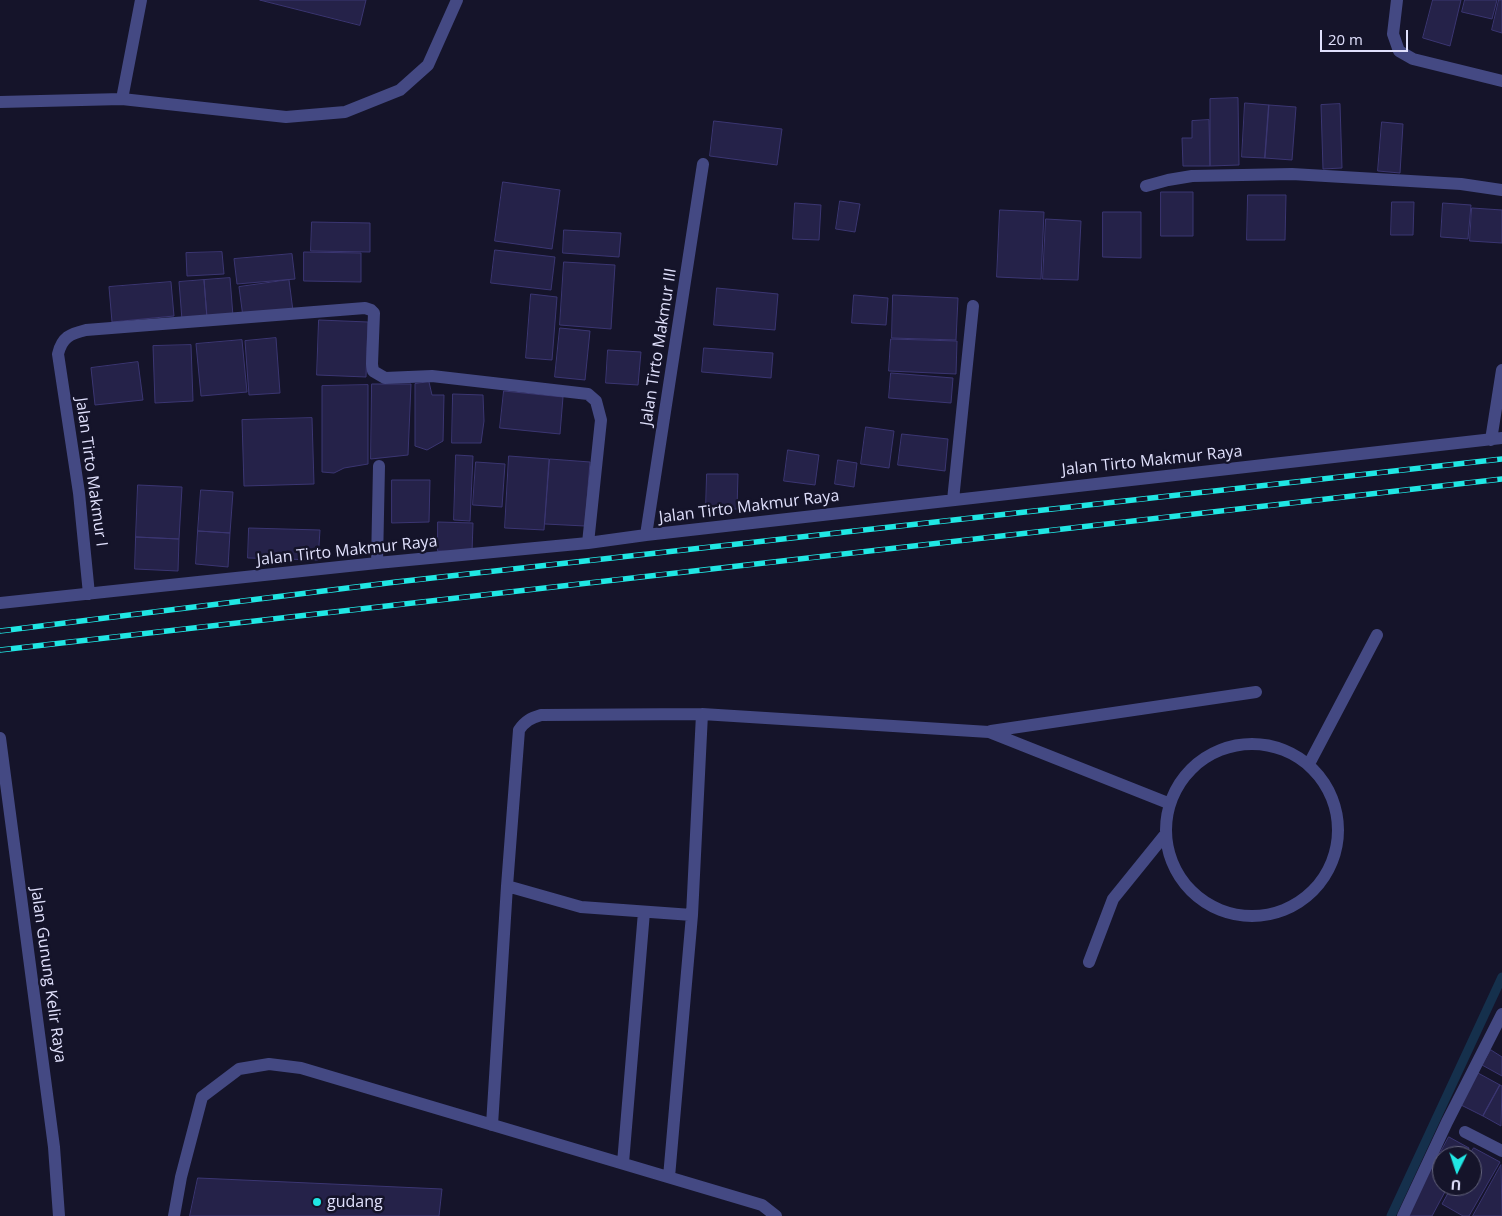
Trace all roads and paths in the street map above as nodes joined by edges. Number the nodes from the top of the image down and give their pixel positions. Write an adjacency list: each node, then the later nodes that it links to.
1 (141, 0): 5 (street)
2 (457, 0): 5 (street)
3 (1397, 0): 4 (street)
4 (1502, 81)
5 (122, 99): 6 (street)
6 (0, 102)
7 (704, 164): 15 (street, Jalan Tirto Makmur III)
8 (1146, 186): 9 (street)
9 (1502, 190)
10 (973, 306): 14 (street)
11 (1502, 370): 12 (street)
12 (1496, 439): 14 (street, Jalan Tirto Makmur Raya)
13 (379, 466): 17 (street)
14 (953, 500): 15 (street, Jalan Tirto Makmur Raya)
15 (646, 535): 16 (street, Jalan Tirto Makmur Raya)
16 (588, 543): 17 (street, Jalan Tirto Makmur Raya); 18 (street, Jalan Tirto Makmur I)
17 (377, 563): 18 (street, Jalan Tirto Makmur Raya)
18 (90, 594): 19 (street, Jalan Tirto Makmur Raya)
19 (0, 603)
20 (1377, 635): 25 (street)
21 (1256, 692): 23 (street)
22 (702, 714): 23 (street); 28 (street); 30 (street)
23 (989, 732): 26 (street)
24 (0, 738): 38 (street, Jalan Gunung Kelir Raya)
25 (1309, 764): 26 (street); 27 (street)
26 (1168, 803): 27 (street)
27 (1164, 836): 31 (street)
28 (507, 886): 29 (street); 33 (street)
29 (644, 912): 30 (street); 36 (street)
30 (692, 915): 37 (street)
31 (1089, 962)
32 (1502, 1014): 41 (street)
33 (492, 1125): 36 (street); 39 (street)
34 (1465, 1132): 35 (street)
35 (1502, 1152)
36 (623, 1163): 37 (street)
37 (669, 1177): 40 (street)
38 (59, 1216)
39 (174, 1216)
40 (776, 1216)
41 (1403, 1216)

